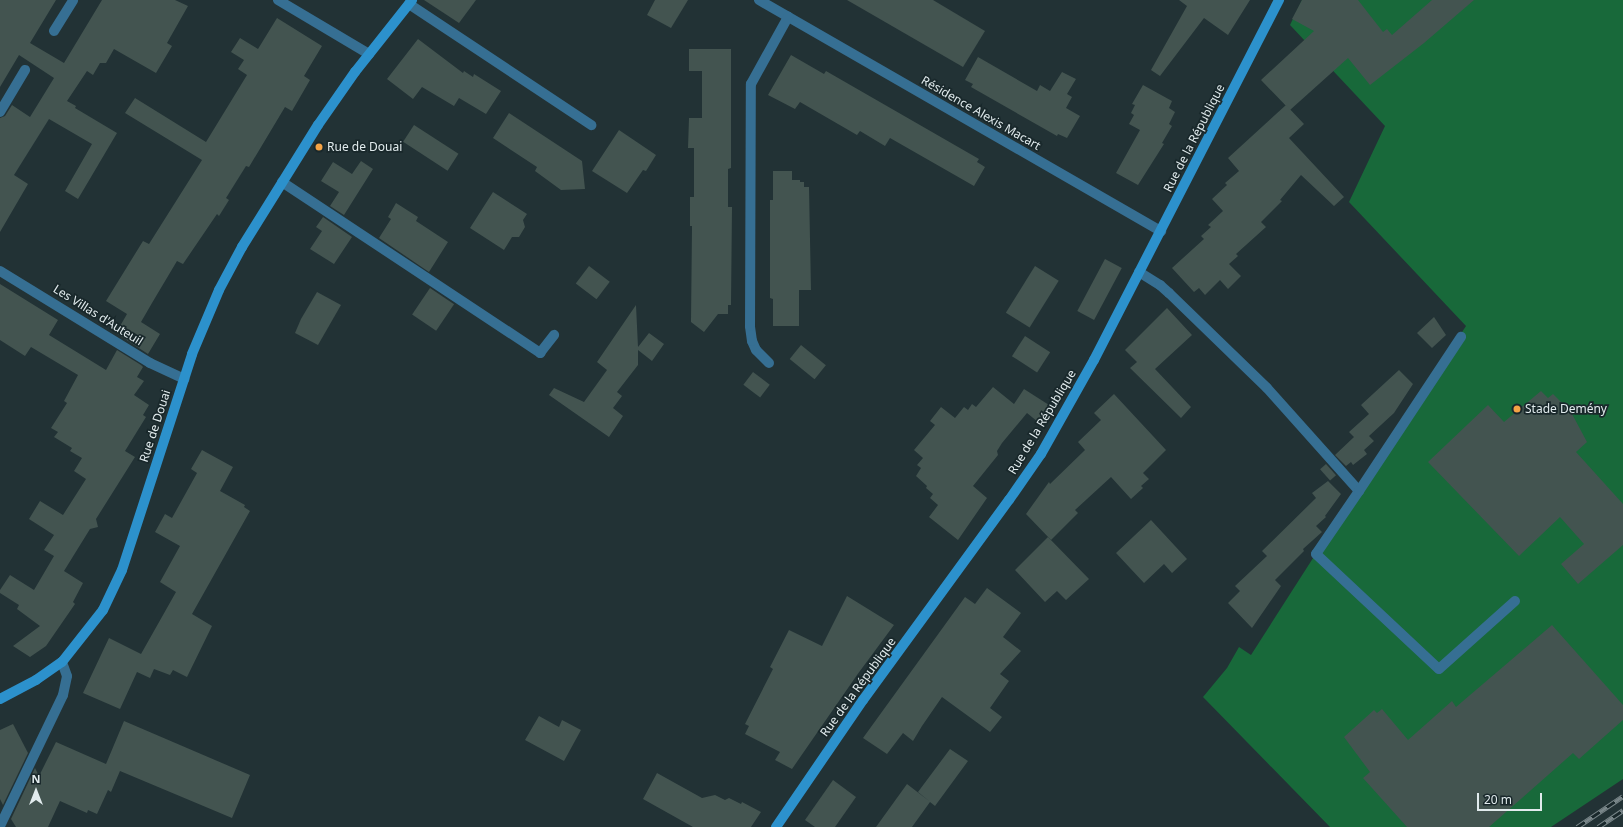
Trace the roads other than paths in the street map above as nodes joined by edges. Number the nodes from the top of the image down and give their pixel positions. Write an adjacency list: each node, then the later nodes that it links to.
1 (73, 0): 7 (street)
2 (278, 0): 8 (street)
3 (759, 0): 6 (street, Résidence Alexis Macart)
4 (1279, 0): 13 (main road, Rue de la République)
5 (411, 2): 8 (main road, Rue de Douai); 11 (street)
6 (788, 17): 13 (street, Résidence Alexis Macart); 18 (street)
7 (54, 31)
8 (369, 54): 12 (main road, Rue de Douai)
9 (25, 70): 10 (street)
10 (0, 112)
11 (591, 125)
12 (282, 182): 16 (street); 19 (main road, Rue de Douai)
13 (1161, 231): 15 (main road, Rue de la République)
14 (0, 270): 19 (street, Les Villas d'Auteuil)
15 (1139, 272): 20 (street); 25 (main road, Rue de la République)
16 (554, 336)
17 (1462, 337): 20 (street)
18 (770, 363)
19 (184, 379): 22 (main road, Rue de Douai)
20 (1359, 491): 21 (street)
21 (1515, 601)
22 (62, 662): 23 (main road, Rue de Douai); 24 (street)
23 (0, 699)
24 (0, 826)
25 (776, 827)

